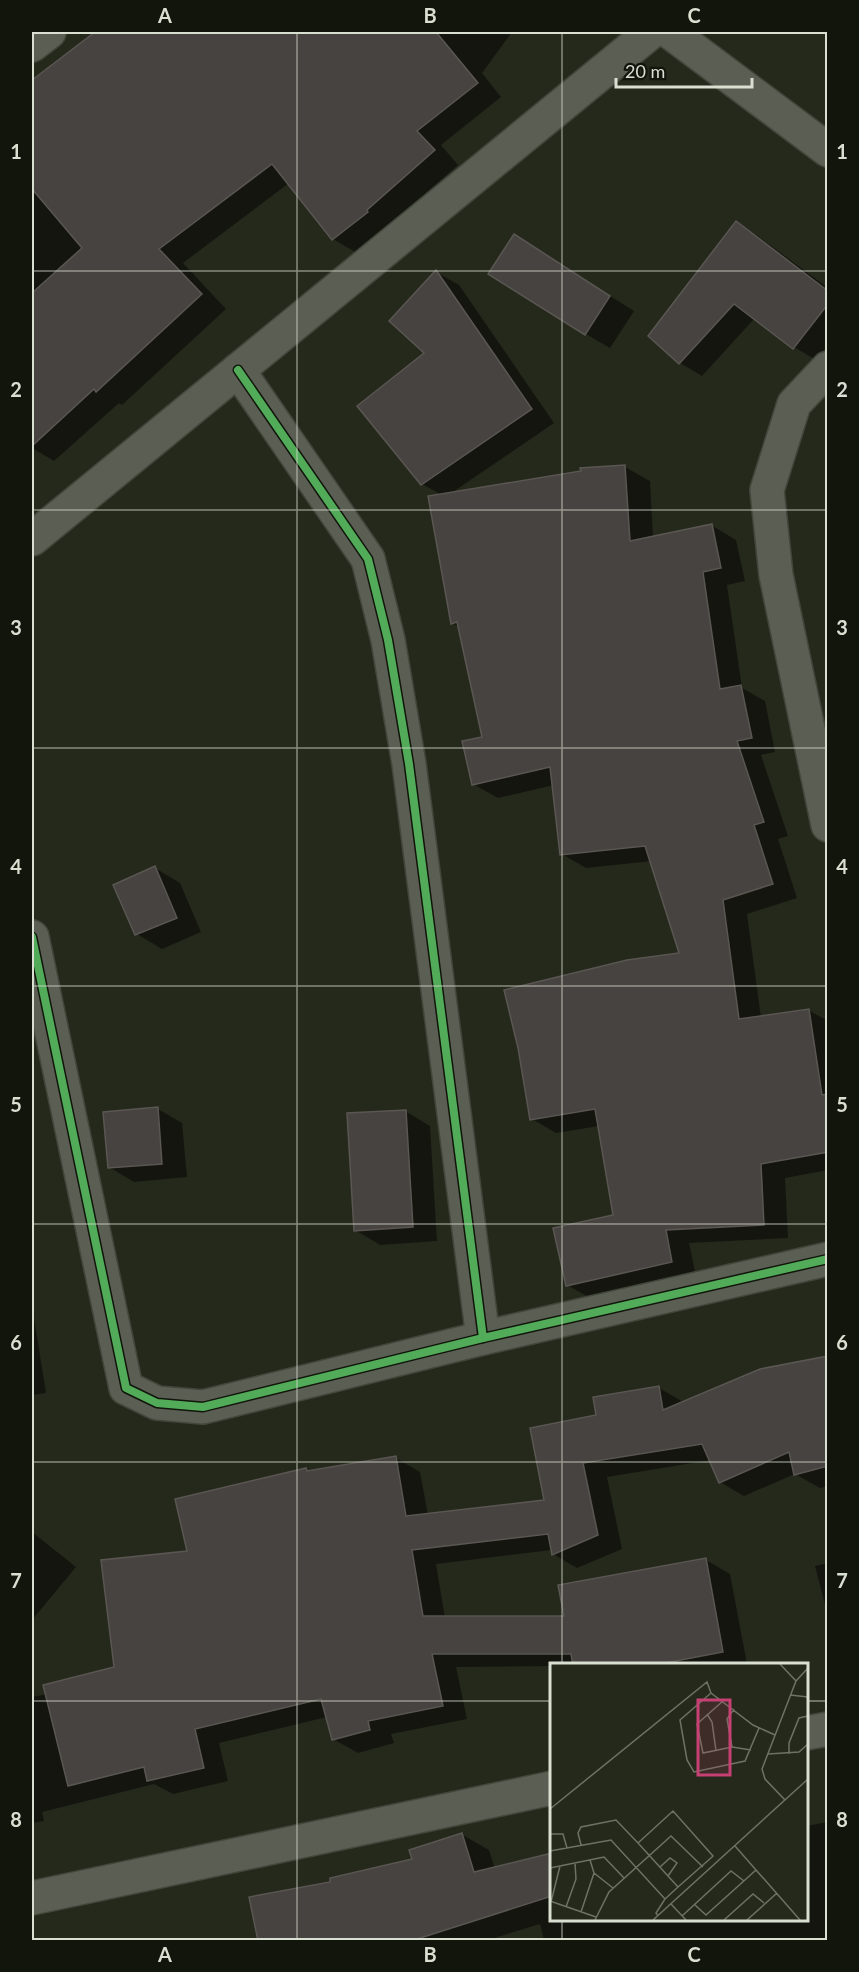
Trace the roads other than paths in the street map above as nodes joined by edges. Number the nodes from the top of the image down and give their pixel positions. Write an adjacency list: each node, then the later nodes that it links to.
1 (49, 32): 4 (street)
2 (651, 32): 7 (street)
3 (670, 32): 5 (street)
4 (32, 45)
5 (828, 150)
6 (828, 368): 9 (street)
7 (238, 370): 8 (street); 12 (street)
8 (32, 539)
9 (828, 825)
10 (32, 937): 12 (street)
11 (828, 1259): 12 (street)
12 (483, 1338)
13 (828, 1729): 14 (street)
14 (808, 1733)
15 (550, 1788): 16 (street)
16 (32, 1898)

